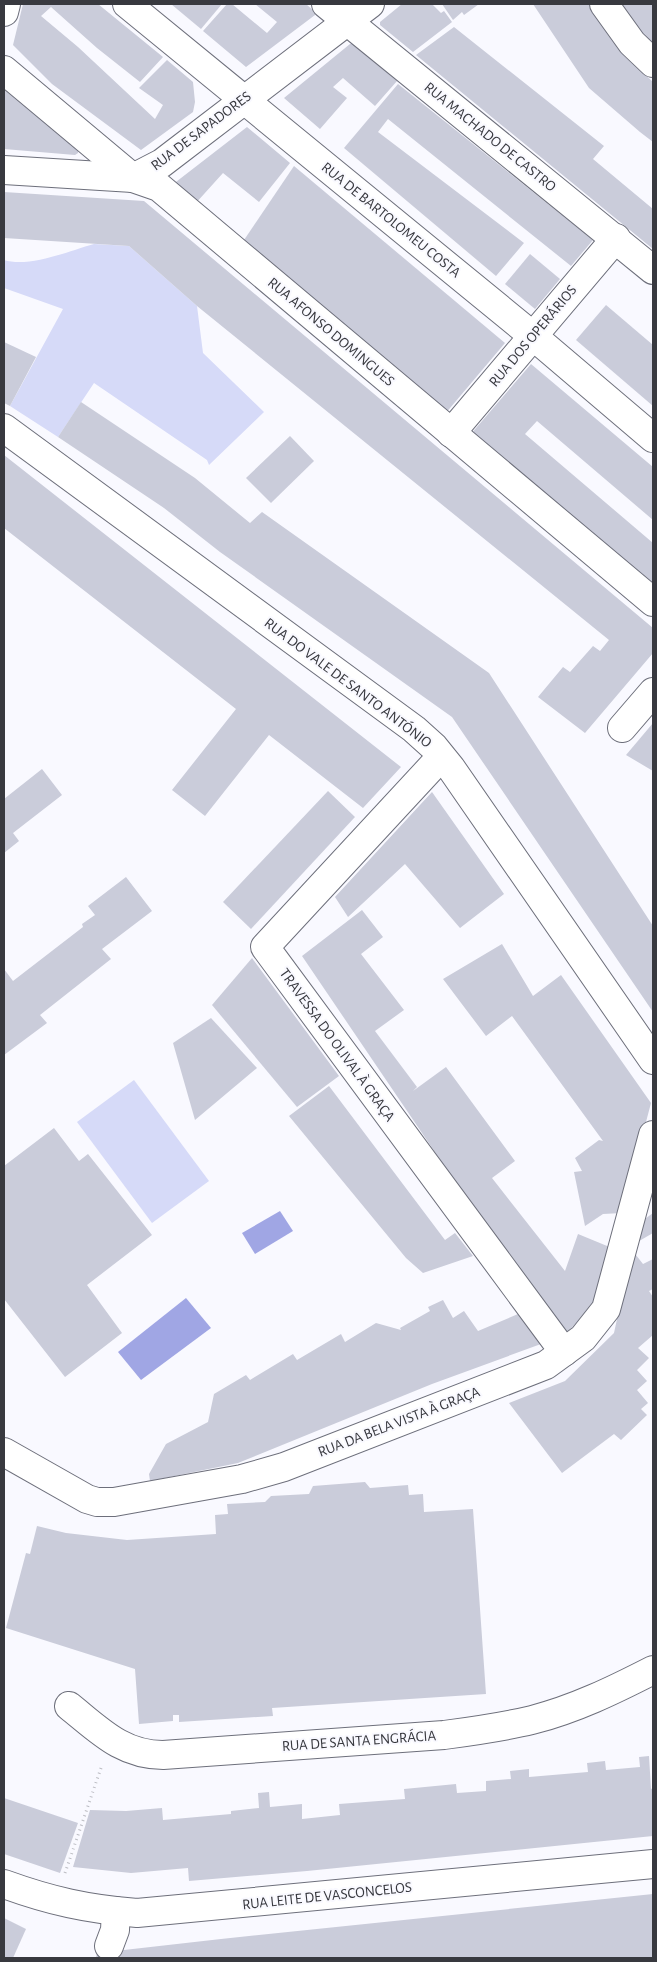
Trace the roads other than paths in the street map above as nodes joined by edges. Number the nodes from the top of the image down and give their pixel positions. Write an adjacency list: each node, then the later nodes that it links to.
1 (6, 4): 6 (street)
2 (127, 4): 10 (street, RUA DE BARTOLOMEU COSTA)
3 (326, 4): 7 (street, RUA MACHADO DE CASTRO)
4 (370, 4): 7 (street, RUA DE SAPADORES)
5 (604, 4): 8 (street)
6 (4, 12)
7 (347, 22): 10 (street, RUA DE SAPADORES); 13 (street, RUA MACHADO DE CASTRO)
8 (653, 63)
9 (4, 70): 12 (street, RUA AFONSO DOMINGUES)
10 (243, 100): 12 (street, RUA DE SAPADORES); 15 (street, RUA DE BARTOLOMEU COSTA)
11 (4, 170): 12 (street, RUA DE SAPADORES)
12 (133, 178): 17 (street, RUA AFONSO DOMINGUES)
13 (616, 238): 14 (street, RUA MACHADO DE CASTRO); 15 (street, RUA DOS OPERÁRIOS)
14 (653, 270)
15 (533, 336): 17 (street, RUA DOS OPERÁRIOS); 18 (street, RUA DE BARTOLOMEU COSTA)
16 (4, 428): 22 (street, RUA DO VALE DE SANTO ANTÓNIO)
17 (451, 433): 19 (street, RUA AFONSO DOMINGUES)
18 (653, 438)
19 (653, 602)
20 (653, 692): 21 (street)
21 (622, 728)
22 (441, 757): 23 (street, RUA DO VALE DE SANTO ANTÓNIO); 25 (street, TRAVESSA DO OLIVAL À GRAÇA)
23 (653, 1060)
24 (653, 1135): 25 (street, RUA DA BELA VISTA À GRAÇA)
25 (564, 1352): 26 (street, RUA DA BELA VISTA À GRAÇA)
26 (4, 1452)
27 (653, 1670): 28 (street, RUA DE SANTA ENGRÁCIA)
28 (69, 1706)
29 (653, 1864): 31 (street, RUA LEITE DE VASCONCELOS)
30 (4, 1884): 31 (street, RUA LEITE DE VASCONCELOS)
31 (116, 1911): 32 (street)
32 (109, 1946)

